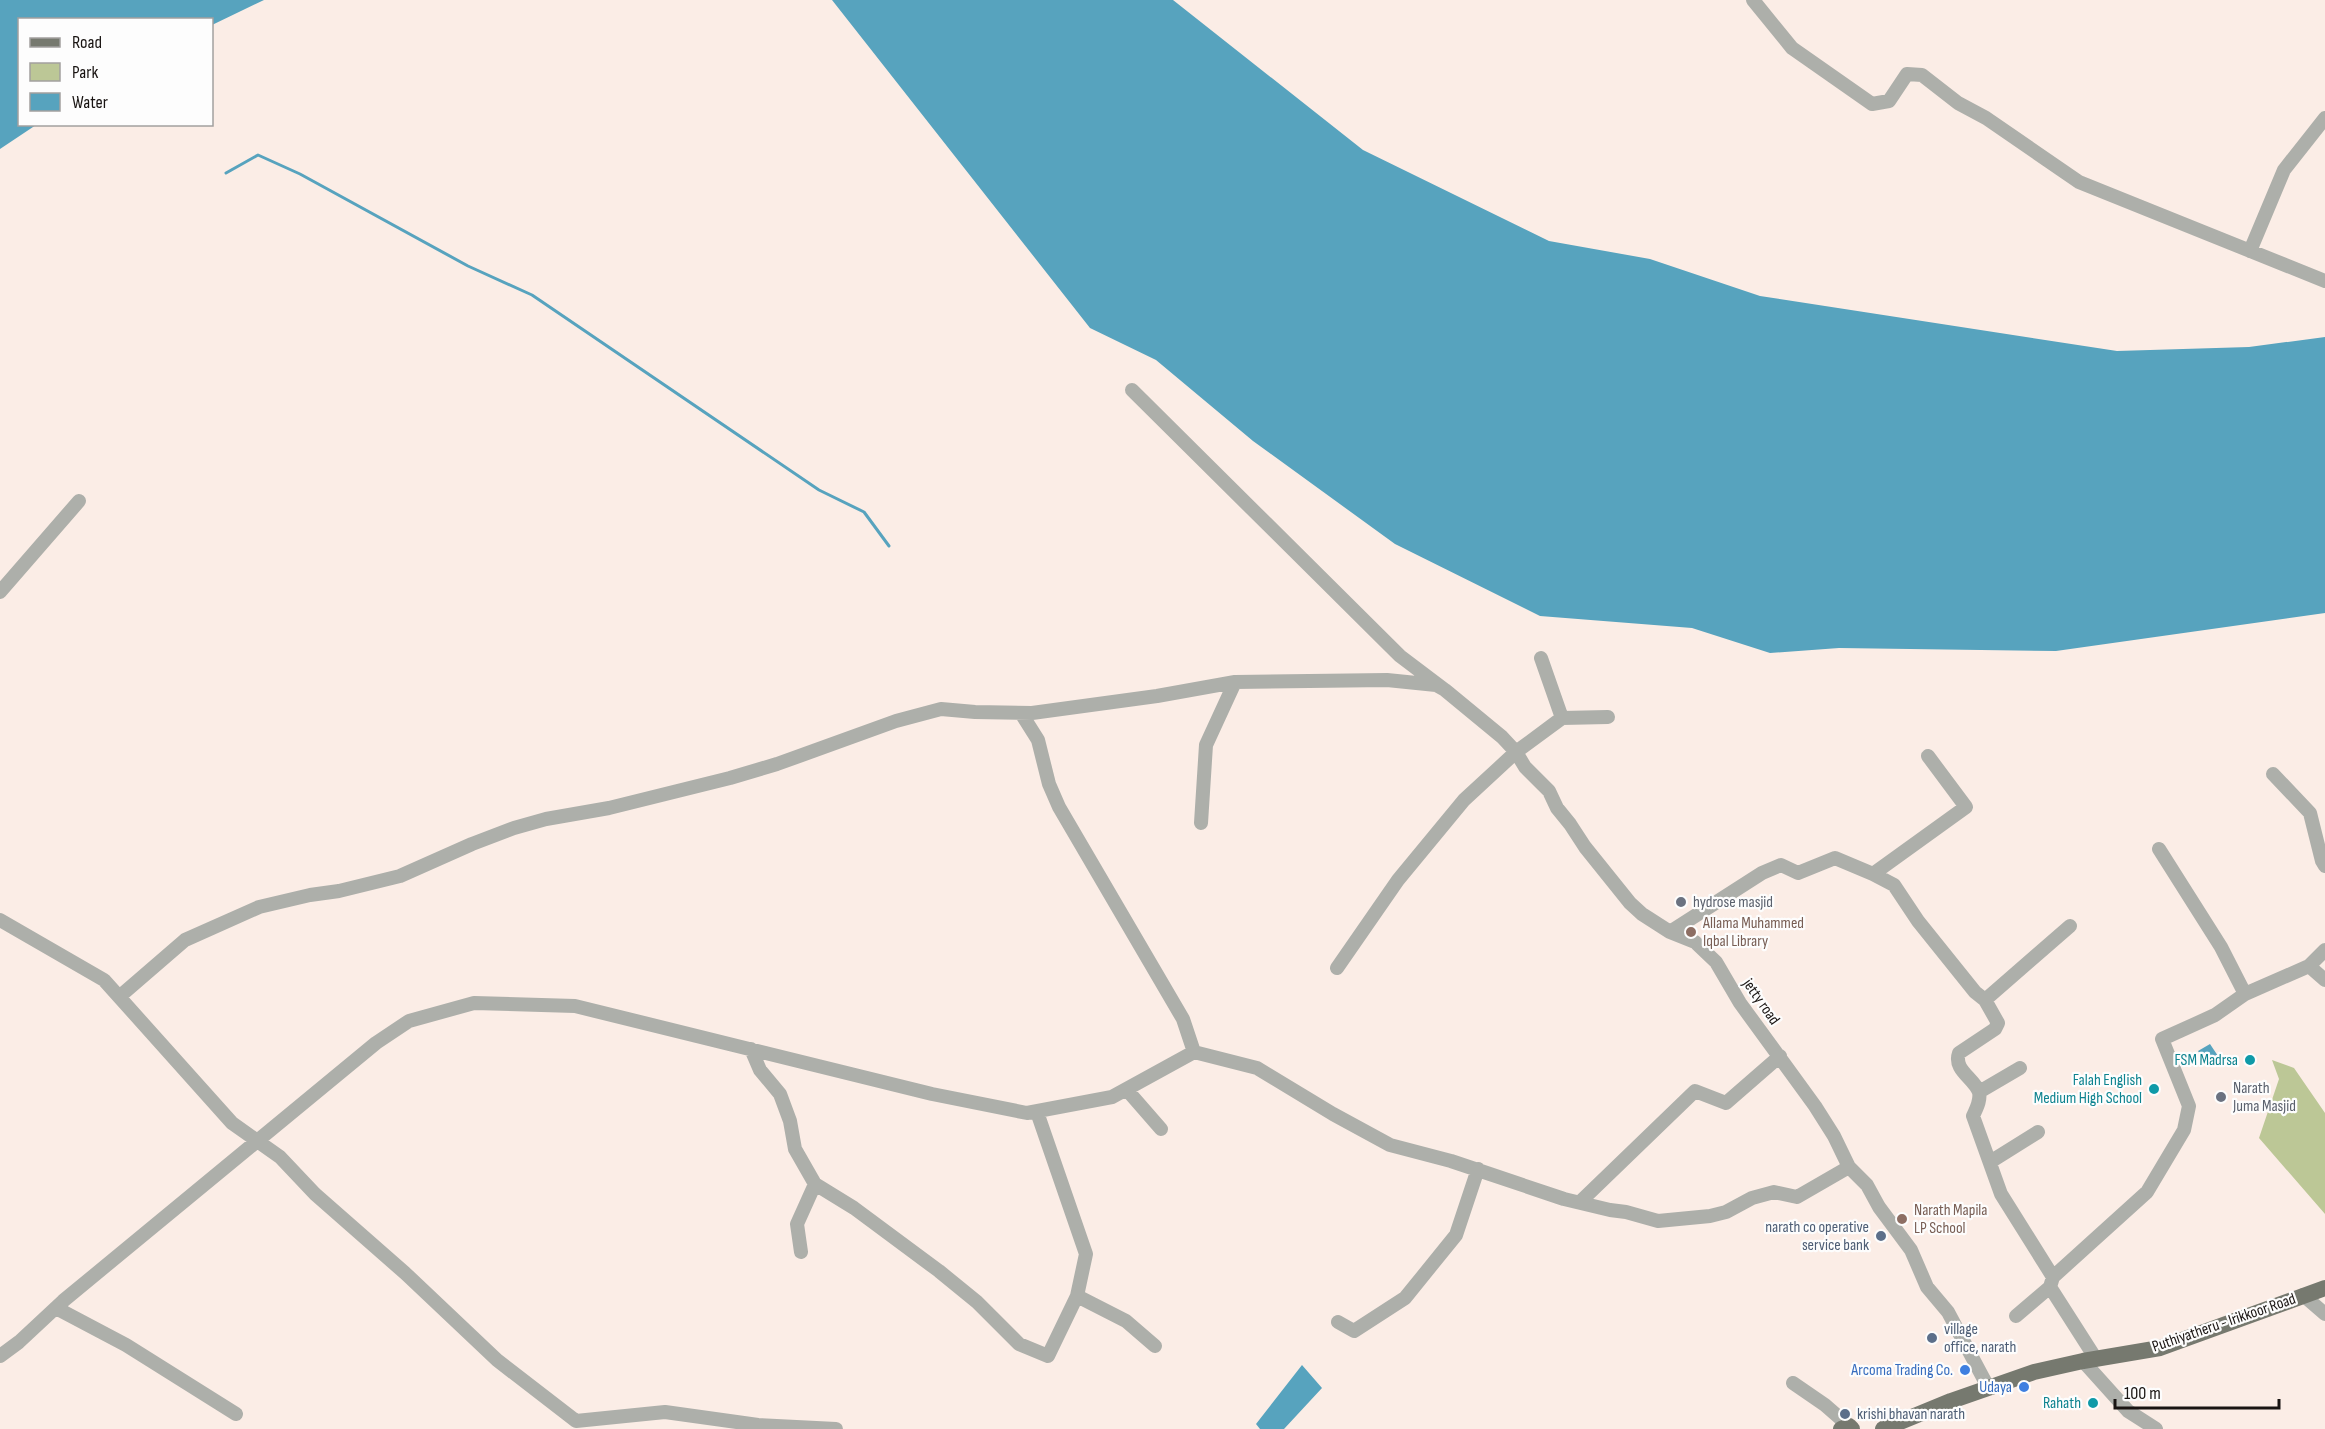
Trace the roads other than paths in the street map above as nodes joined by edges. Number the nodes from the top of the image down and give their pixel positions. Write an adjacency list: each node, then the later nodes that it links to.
1 (1753, 0): 3 (street)
2 (2325, 118): 3 (street)
3 (2250, 251): 4 (street)
4 (2325, 281)
5 (1132, 390): 10 (street, jetty road)
6 (79, 501): 7 (street)
7 (0, 592)
8 (1541, 658): 13 (street)
9 (1235, 682): 10 (street); 11 (street); 17 (street)
10 (1445, 690): 14 (street, jetty road)
11 (1021, 713): 29 (street); 32 (street)
12 (1608, 717): 13 (street)
13 (1562, 718): 14 (street)
14 (1516, 752): 23 (street, jetty road); 26 (street)
15 (1928, 756): 20 (street)
16 (2273, 774): 19 (street)
17 (1201, 823)
18 (2159, 849): 28 (street)
19 (2325, 866)
20 (1873, 874): 23 (street); 30 (street)
21 (0, 920): 29 (street)
22 (2070, 926): 30 (street)
23 (1670, 932): 33 (street, jetty road)
24 (2325, 950): 25 (street)
25 (2309, 966): 27 (street); 28 (street)
26 (1337, 968)
27 (2325, 980)
28 (2245, 994): 47 (street)
29 (119, 997): 40 (street)
30 (1985, 1000): 36 (street)
31 (751, 1049): 37 (street); 40 (street); 44 (street)
32 (1194, 1052): 35 (street); 43 (street)
33 (1780, 1056): 42 (street, jetty road); 45 (street)
34 (2020, 1068): 36 (street)
35 (1127, 1090): 37 (street); 38 (street)
36 (1978, 1092): 41 (street)
37 (1037, 1112): 50 (street)
38 (1161, 1129)
39 (2038, 1132): 41 (street)
40 (258, 1141): 51 (street); 62 (street)
41 (1990, 1162): 47 (street)
42 (1849, 1167): 45 (street); 59 (street, jetty road)
43 (1478, 1169): 45 (street); 54 (street)
44 (815, 1184): 46 (street); 50 (street)
45 (1580, 1202)
46 (801, 1252)
47 (2052, 1282): 53 (street); 57 (street)
48 (2325, 1288): 49 (main road, Puthiyatheru - Irikkoor Road)
49 (2303, 1295): 52 (street); 57 (main road, Puthiyatheru - Irikkoor Road)
50 (1077, 1296): 55 (street)
51 (56, 1308): 56 (street); 60 (street)
52 (2325, 1314)
53 (2016, 1316)
54 (1338, 1322)
55 (1155, 1346)
56 (0, 1356)
57 (2090, 1360): 59 (main road, Puthiyatheru - Irikkoor Road); 64 (street)
58 (1793, 1383): 61 (street)
59 (1988, 1387): 63 (main road, Puthiyatheru - Irikkoor Road)
60 (236, 1414)
61 (1848, 1428)
62 (836, 1429)
63 (1883, 1429)
64 (2156, 1429)

